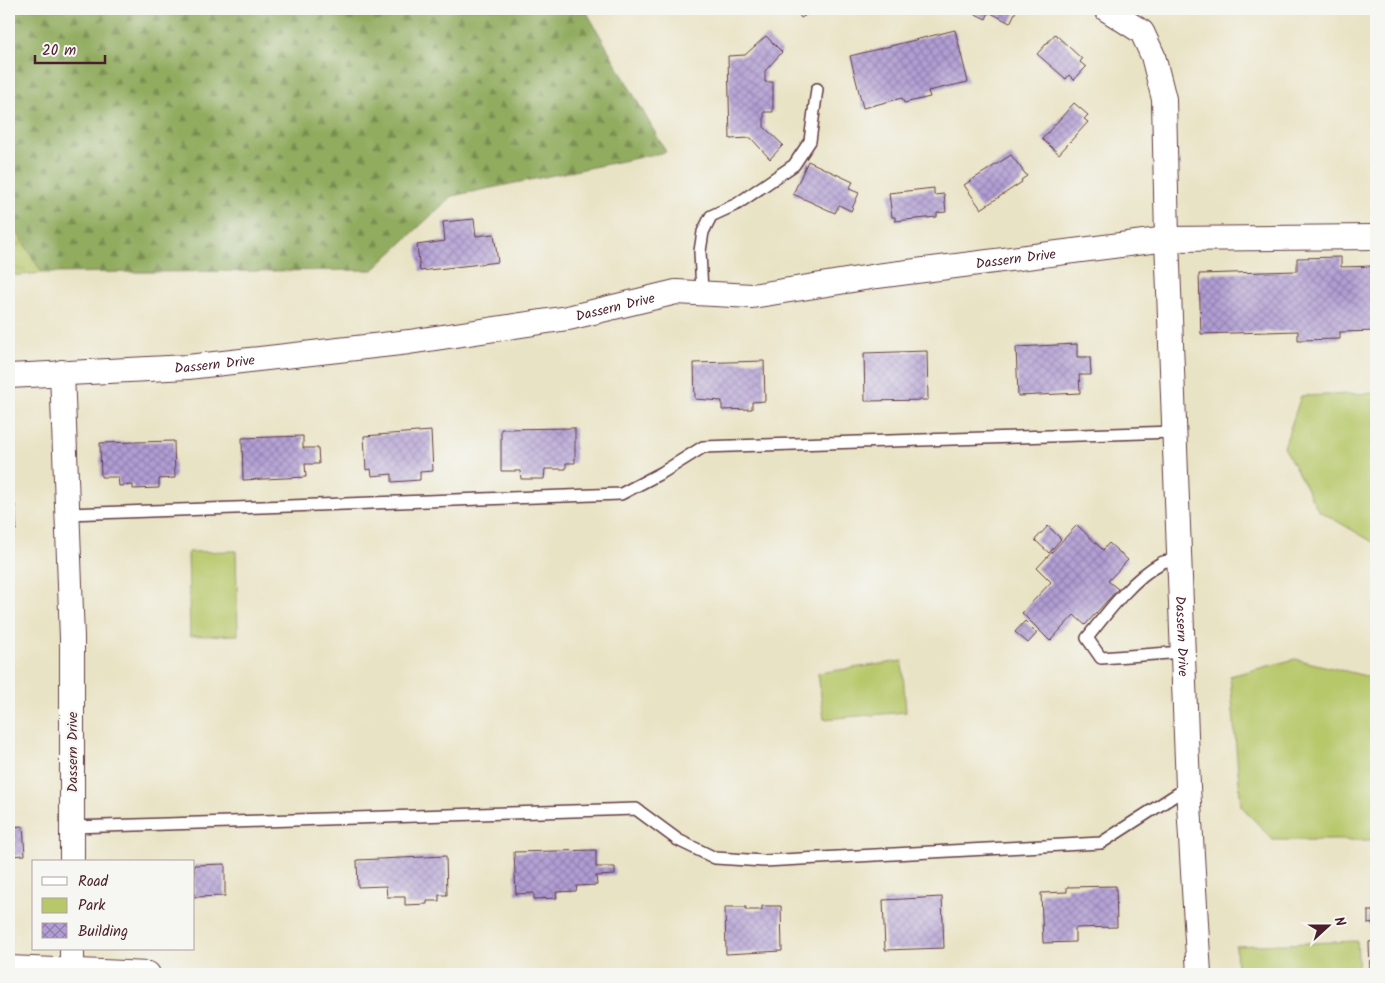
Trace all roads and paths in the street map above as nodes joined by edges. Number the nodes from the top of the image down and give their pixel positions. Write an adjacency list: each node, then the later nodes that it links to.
1 (1106, 9): 4 (street)
2 (817, 89): 5 (lane)
3 (1376, 237): 4 (street, Dassern Drive)
4 (1167, 239): 5 (street, Dassern Drive); 8 (street, Dassern Drive)
5 (702, 293): 6 (street, Dassern Drive)
6 (62, 372): 7 (street, Dassern Drive); 9 (street, Dassern Drive)
7 (9, 376)
8 (1174, 432): 9 (lane); 10 (street, Dassern Drive)
9 (68, 514): 13 (street, Dassern Drive)
10 (1180, 560): 11 (street, Dassern Drive); 11 (lane)
11 (1183, 652): 12 (street, Dassern Drive)
12 (1188, 787): 13 (lane); 18 (street, Dassern Drive)
13 (72, 827): 14 (street, Dassern Drive)
14 (72, 860)
15 (72, 960): 16 (street); 17 (street)
16 (9, 968)
17 (148, 974)
18 (1199, 974)

